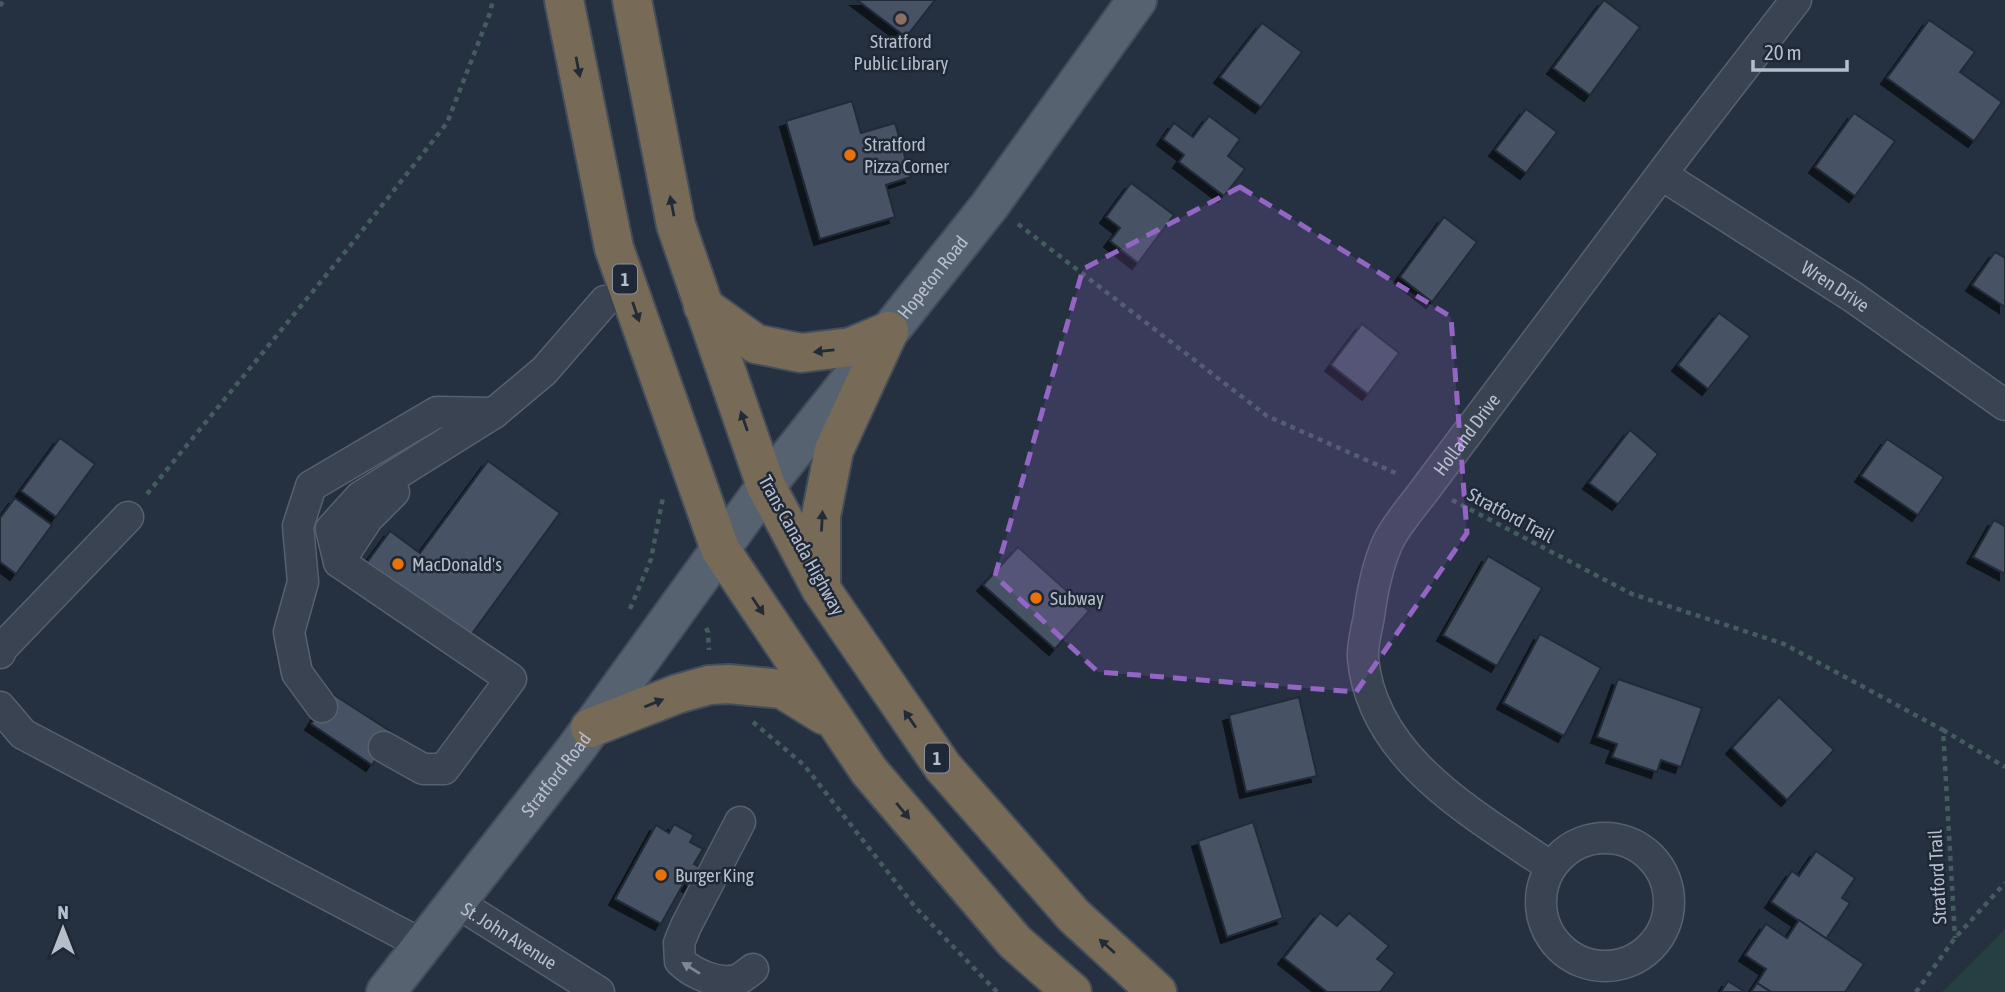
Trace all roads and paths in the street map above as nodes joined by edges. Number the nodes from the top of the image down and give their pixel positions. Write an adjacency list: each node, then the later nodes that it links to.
1 (4, 0): 7 (path)
2 (493, 0): 18 (path)
3 (564, 0): 19 (highway, 1, one-way to 19)
4 (632, 0): 11 (highway, Trans Canada Highway / 1, one-way to 4)
5 (1137, 0): 9 (main road, Hopeton Road)
6 (1796, 0): 8 (street, Holland Drive)
7 (0, 6)
8 (1662, 176): 13 (street, Wren Drive); 16 (street, Holland Drive)
9 (990, 205): 12 (main road, Hopeton Road); 16 (path, Stratford Trail)
10 (605, 301): 14 (street)
11 (703, 306): 12 (highway, one-way to 11); 15 (highway, Trans Canada Highway / 1, one-way to 11)
12 (889, 331): 15 (main road, Hopeton Road); 21 (highway, one-way to 12)
13 (2005, 405)
14 (494, 413): 26 (street); 31 (street)
15 (766, 486): 19 (main road, Hopeton Road); 21 (highway, Trans Canada Highway / 1)
16 (1427, 487): 30 (path, Stratford Trail); 34 (street, Holland Drive)
17 (664, 492): 20 (path)
18 (128, 517): 23 (street)
19 (720, 549): 22 (main road, Stratford Road); 28 (highway, 1, one-way to 28)
20 (651, 559)
21 (821, 589): 44 (highway, Trans Canada Highway / 1, one-way to 21)
22 (684, 600): 24 (path); 29 (main road, Stratford Road)
23 (0, 653)
24 (709, 685): 28 (highway); 29 (highway, one-way to 24)
25 (0, 707): 38 (street)
26 (322, 707)
27 (751, 720): 42 (path)
28 (836, 722): 43 (highway, 1, one-way to 43)
29 (590, 728): 36 (main road, Stratford Road)
30 (1943, 730): 32 (path, Stratford Trail); 37 (path, Stratford Trail)
31 (384, 747)
32 (2005, 767)
33 (740, 822): 39 (street, one-way to 33)
34 (1552, 867): 34 (street)
35 (2005, 883): 37 (path, Stratford Trail)
36 (456, 902): 38 (main road, Stratford Road); 41 (street, St. John Avenue)
37 (1955, 938): 45 (path, Stratford Trail)
38 (423, 945): 40 (main road, Stratford Road)
39 (753, 970)
40 (386, 992)
41 (599, 992)
42 (997, 992)
43 (1072, 992)
44 (1157, 992)
45 (1916, 992)

